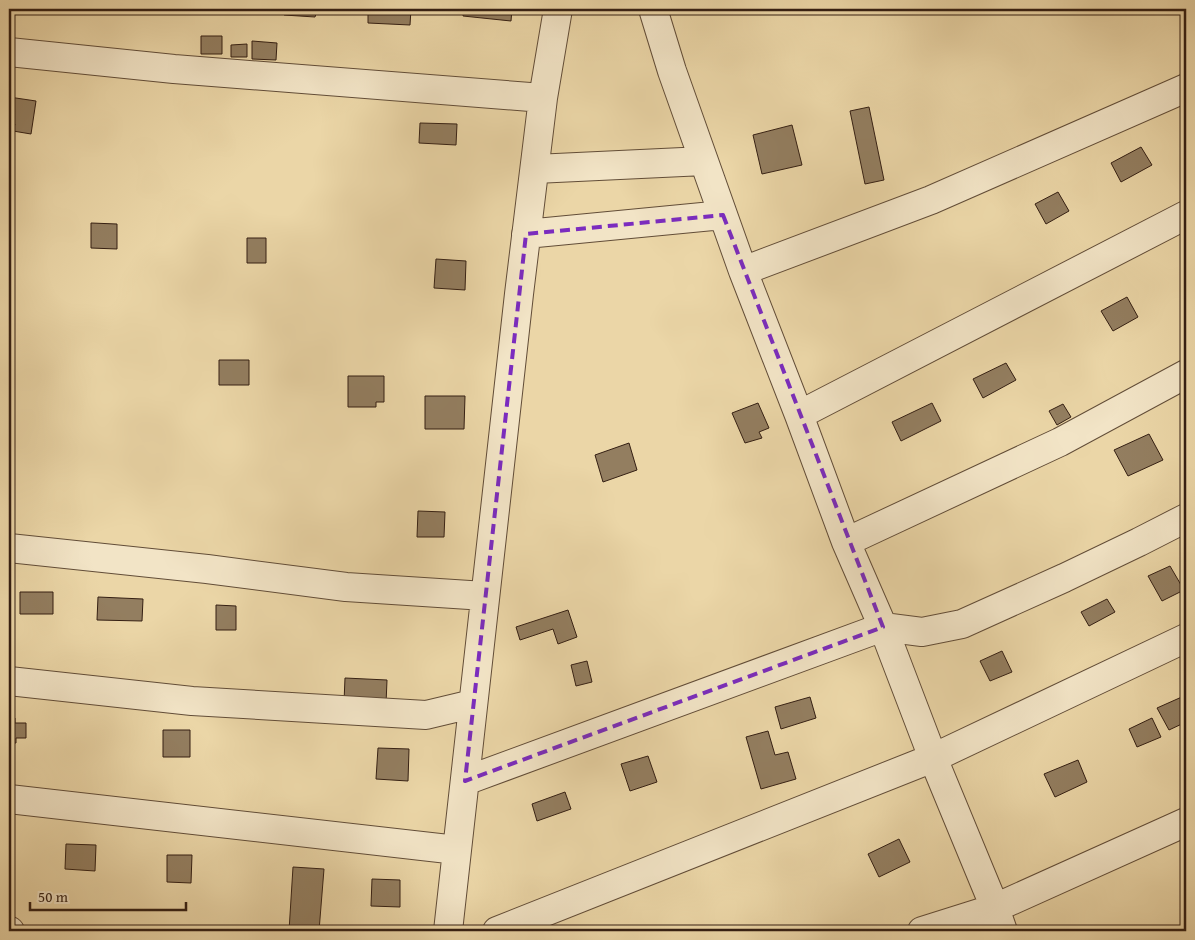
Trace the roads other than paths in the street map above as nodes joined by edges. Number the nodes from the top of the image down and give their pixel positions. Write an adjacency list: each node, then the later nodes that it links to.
1 (558, 9): 5 (street)
2 (653, 9): 6 (street)
3 (9, 52): 5 (street)
4 (1186, 88): 11 (street)
5 (543, 98): 7 (street)
6 (704, 160): 7 (street); 8 (street)
7 (535, 169): 10 (street)
8 (723, 215): 10 (street); 11 (street)
9 (1186, 216): 13 (street)
10 (526, 234): 17 (street)
11 (743, 271): 13 (street)
12 (1186, 374): 15 (street)
13 (799, 415): 15 (street)
14 (1186, 518): 18 (street)
15 (846, 542): 18 (street)
16 (9, 548): 17 (street)
17 (485, 596): 21 (street)
18 (883, 627): 22 (street); 23 (street)
19 (1186, 638): 22 (street)
20 (9, 681): 21 (street)
21 (472, 704): 23 (street)
22 (933, 758): 27 (street); 29 (street)
23 (465, 782): 26 (street)
24 (9, 799): 26 (street)
25 (1186, 822): 27 (street)
26 (456, 850): 28 (street)
27 (999, 919): 30 (street)
28 (448, 931)
29 (497, 931)
30 (922, 931)

